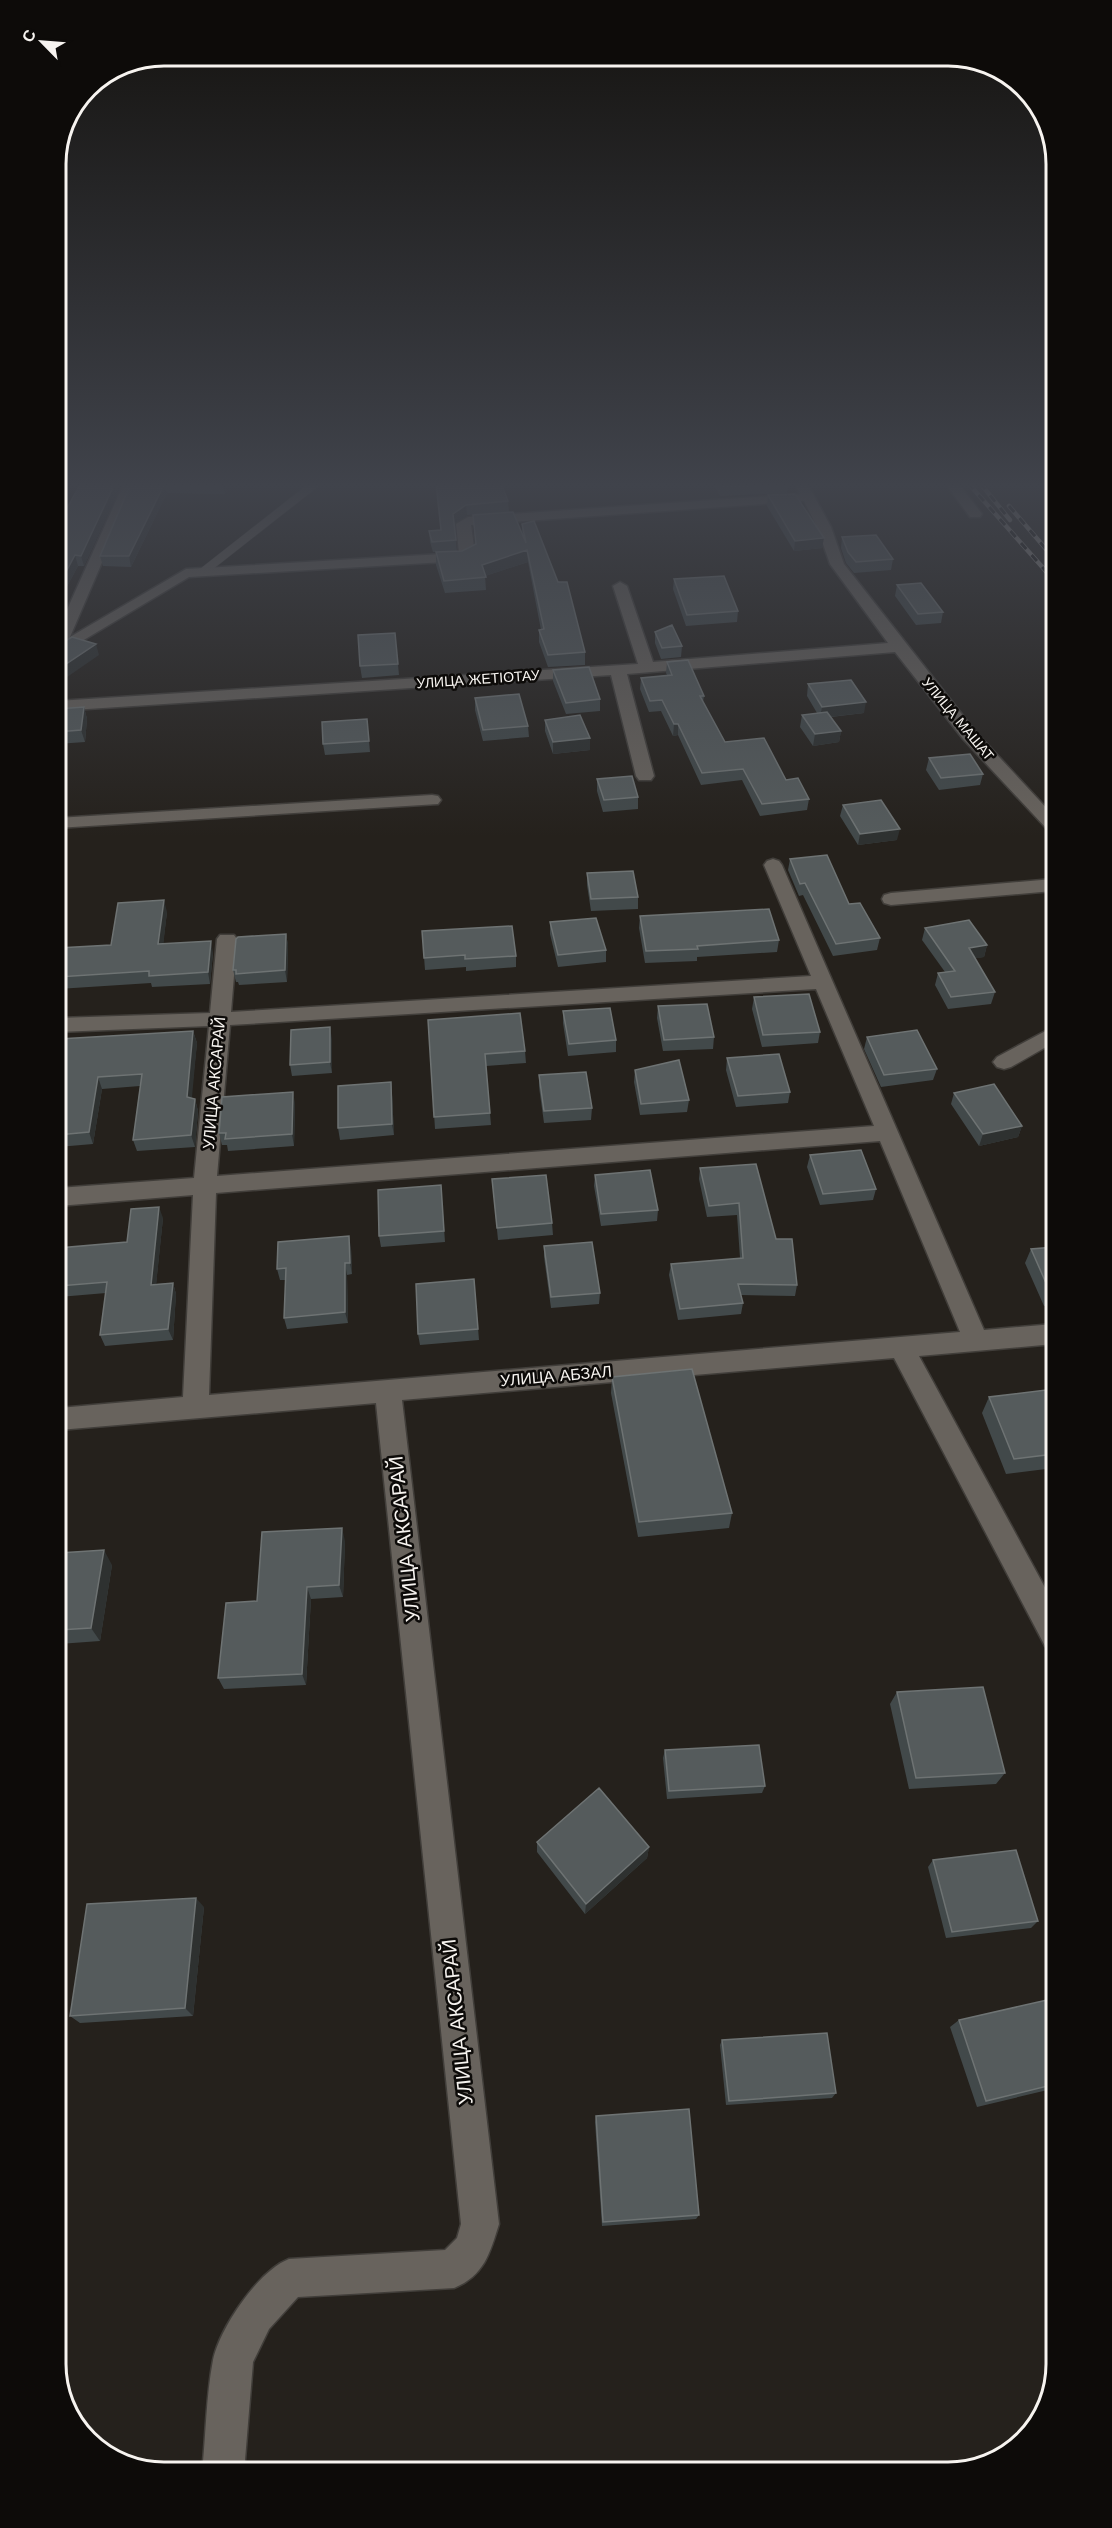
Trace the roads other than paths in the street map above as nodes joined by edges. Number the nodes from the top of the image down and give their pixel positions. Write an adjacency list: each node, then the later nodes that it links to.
1 (78, 601): 5 (street)
2 (139, 601): 6 (street)
3 (625, 601): 8 (street)
4 (865, 601): 7 (street, УЛИЦА МАШАТ)
5 (66, 629)
6 (66, 645)
7 (899, 647): 8 (street, УЛИЦА ЖЕТІОТАУ); 13 (street, УЛИЦА МАШАТ)
8 (647, 668): 9 (street, УЛИЦА ЖЕТІОТАУ)
9 (618, 670): 10 (street, УЛИЦА ЖЕТІОТАУ); 11 (street)
10 (66, 705)
11 (645, 776)
12 (432, 800): 14 (street)
13 (1046, 818)
14 (66, 823)
15 (773, 865): 19 (street)
16 (1046, 886): 17 (street)
17 (891, 899)
18 (227, 939): 20 (street, УЛИЦА АКСАРАЙ)
19 (823, 982): 20 (street); 24 (street)
20 (221, 1019): 21 (street); 25 (street, УЛИЦА АКСАРАЙ)
21 (66, 1025)
22 (1046, 1038): 23 (street)
23 (1004, 1062)
24 (887, 1133): 25 (street); 28 (street)
25 (205, 1186): 26 (street); 31 (street, УЛИЦА АКСАРАЙ)
26 (66, 1196)
27 (1046, 1335): 28 (street, УЛИЦА АБЗАЛ)
28 (975, 1340): 29 (street, УЛИЦА АБЗАЛ)
29 (901, 1347): 30 (street, УЛИЦА АБЗАЛ); 33 (street)
30 (388, 1390): 31 (street, УЛИЦА АБЗАЛ); 34 (street, УЛИЦА АКСАРАЙ)
31 (196, 1407): 32 (street, УЛИЦА АБЗАЛ)
32 (66, 1418)
33 (1046, 1619)
34 (224, 2462)

